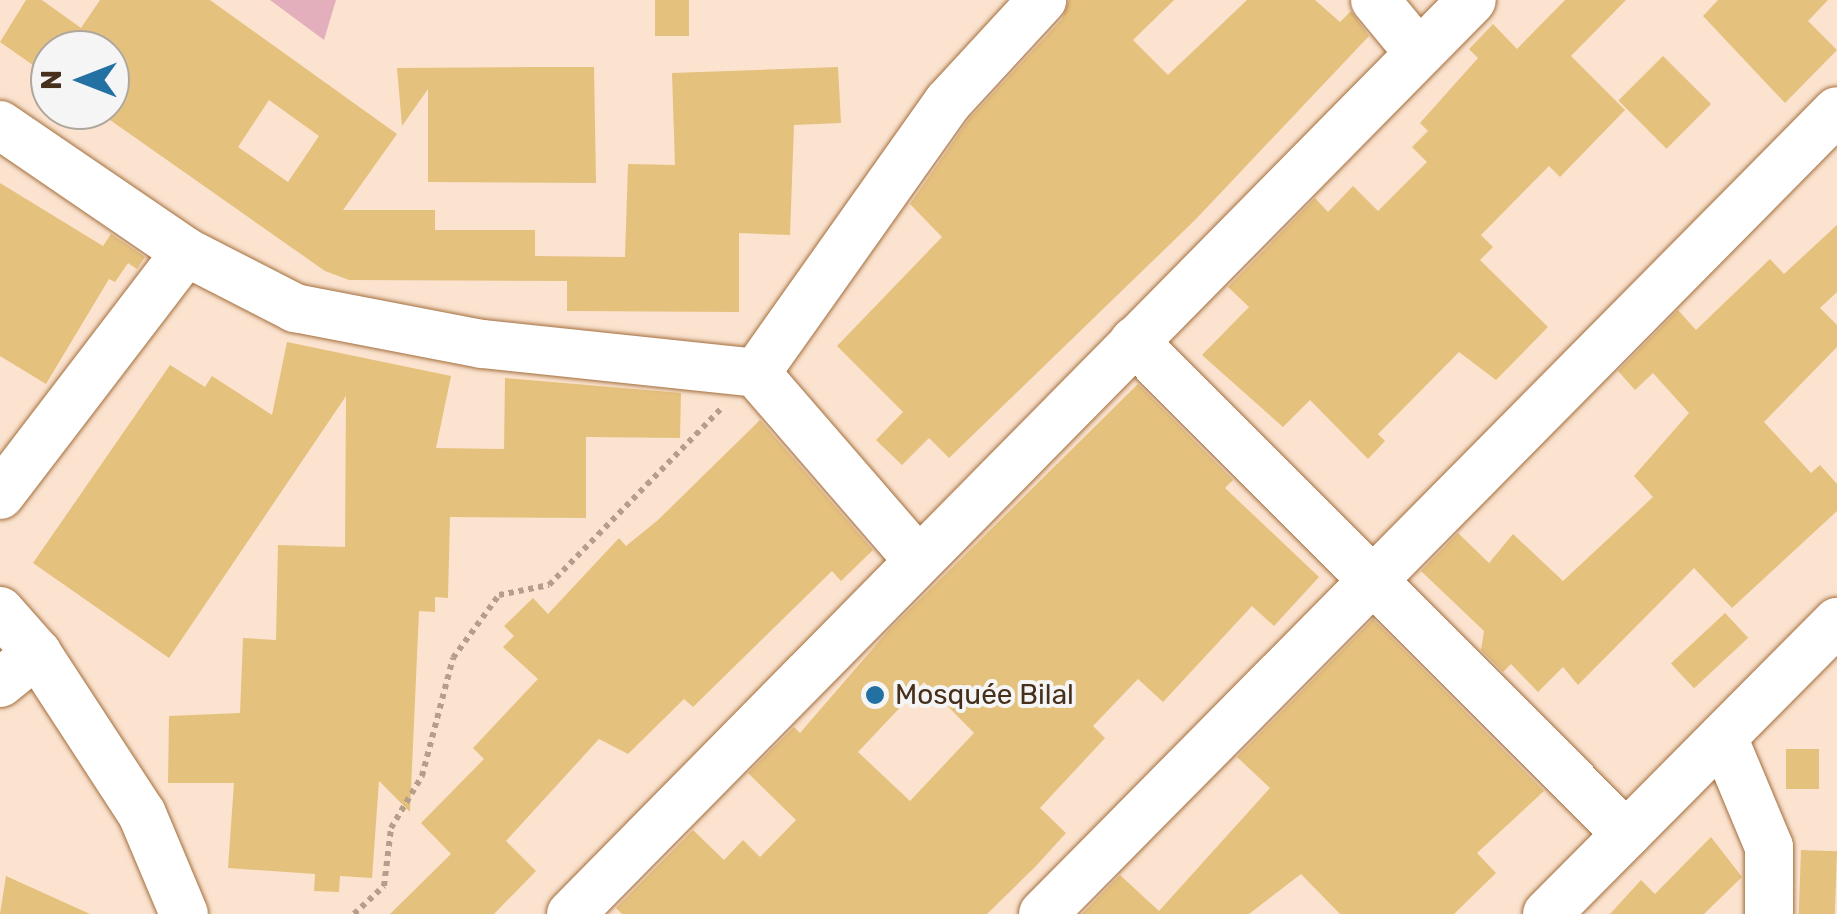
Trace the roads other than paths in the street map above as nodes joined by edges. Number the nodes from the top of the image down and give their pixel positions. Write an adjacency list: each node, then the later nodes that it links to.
1 (1042, 0): 9 (street)
2 (1375, 0): 4 (street)
3 (1472, 0): 4 (street)
4 (1419, 53): 8 (street)
5 (1837, 111): 12 (street)
6 (0, 126): 7 (street)
7 (186, 252): 9 (street); 10 (street)
8 (1134, 341): 11 (street); 12 (street)
9 (756, 373): 11 (street)
10 (0, 495)
11 (918, 560): 20 (street)
12 (1373, 580): 18 (street); 21 (street)
13 (0, 611): 15 (street)
14 (1837, 622): 17 (street)
15 (38, 653): 16 (street); 19 (street)
16 (0, 683)
17 (1723, 737): 18 (street); 23 (street)
18 (1626, 834): 22 (street)
19 (184, 914)
20 (571, 914)
21 (1043, 914)
22 (1547, 914)
23 (1769, 914)

